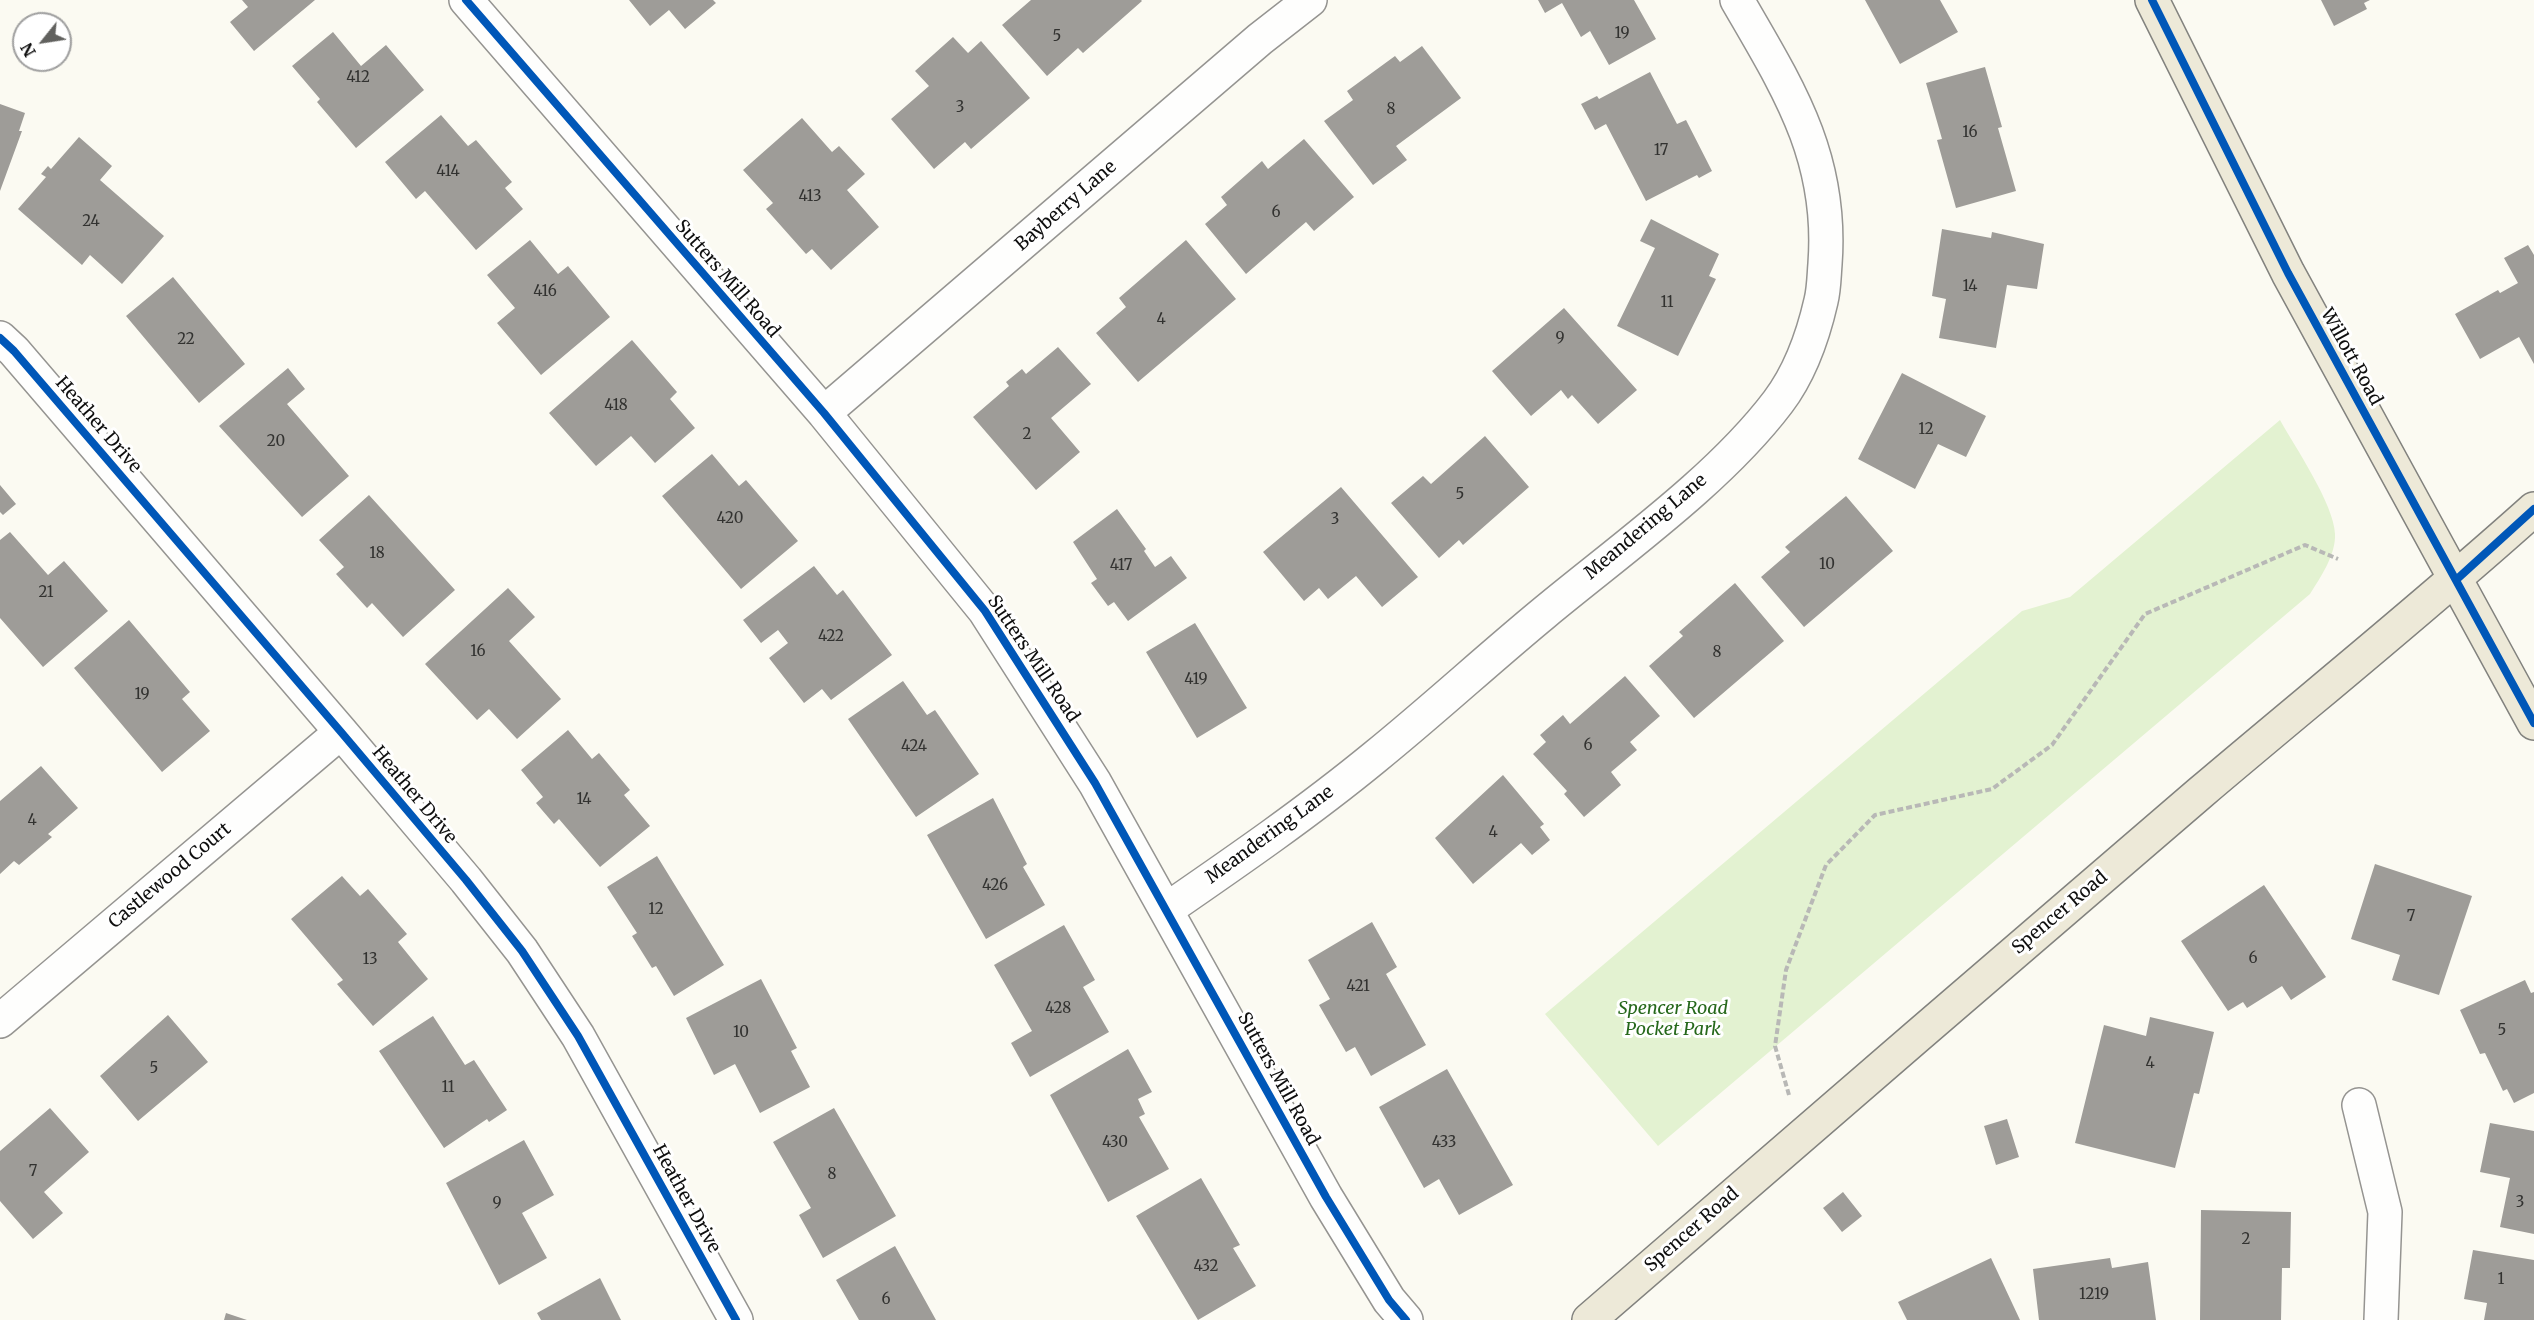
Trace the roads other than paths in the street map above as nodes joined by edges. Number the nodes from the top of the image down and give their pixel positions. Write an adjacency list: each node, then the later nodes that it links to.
1 (466, 0): 6 (street, Sutters Mill Road)
2 (1310, 0): 6 (street, Bayberry Lane)
3 (1737, 0): 11 (street, Meandering Lane)
4 (2152, 0): 8 (main road, Willott Road)
5 (0, 338): 10 (street, Heather Drive)
6 (824, 413): 11 (street, Sutters Mill Road)
7 (2534, 509): 8 (main road, Spencer Road)
8 (2456, 579): 9 (main road, Willott Road); 16 (main road, Spencer Road)
9 (2534, 723)
10 (341, 732): 12 (street, Castlewood Court); 14 (street, Heather Drive)
11 (1166, 910): 15 (street, Sutters Mill Road)
12 (0, 1021)
13 (2359, 1105): 17 (street)
14 (736, 1320)
15 (1406, 1320)
16 (1589, 1320)
17 (2381, 1320)

